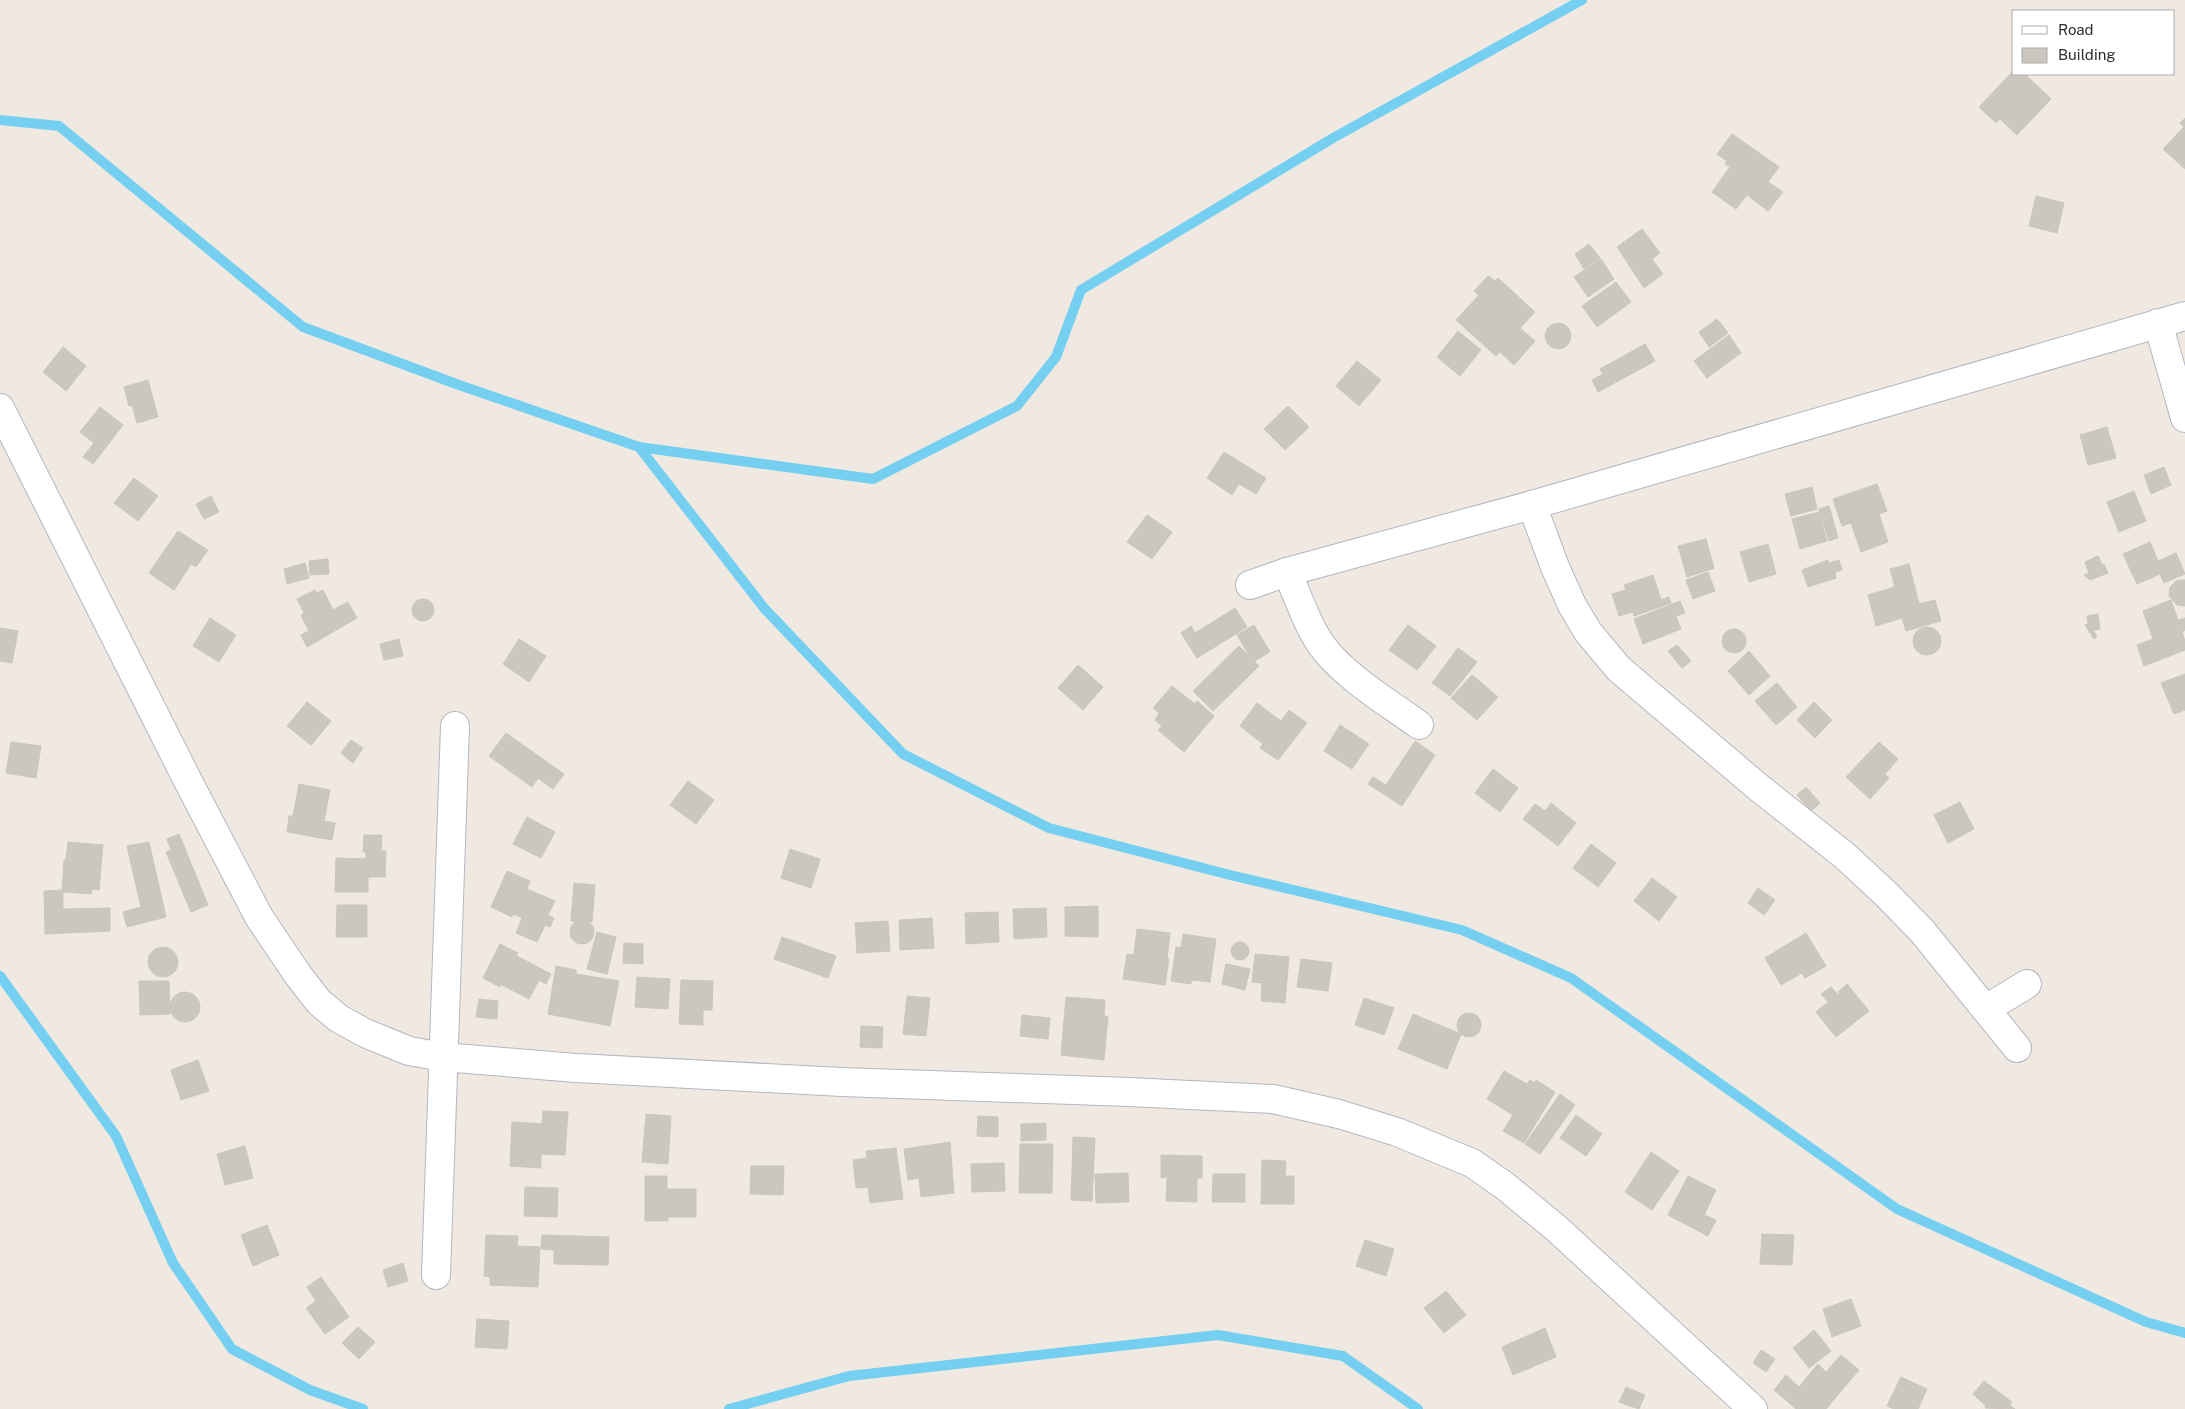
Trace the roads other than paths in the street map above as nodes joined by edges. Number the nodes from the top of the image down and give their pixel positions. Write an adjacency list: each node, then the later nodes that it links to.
1 (2185, 316): 2 (street)
2 (2158, 323): 4 (street); 5 (street)
3 (0, 408): 13 (street)
4 (2185, 418)
5 (1532, 505): 6 (street); 11 (street)
6 (1287, 572): 7 (street); 8 (street)
7 (1250, 585)
8 (1419, 725)
9 (455, 726): 13 (street)
10 (2028, 984): 11 (street)
11 (1986, 1009): 12 (street)
12 (2017, 1048)
13 (443, 1057): 14 (street); 15 (street)
14 (436, 1274)
15 (1752, 1409)

